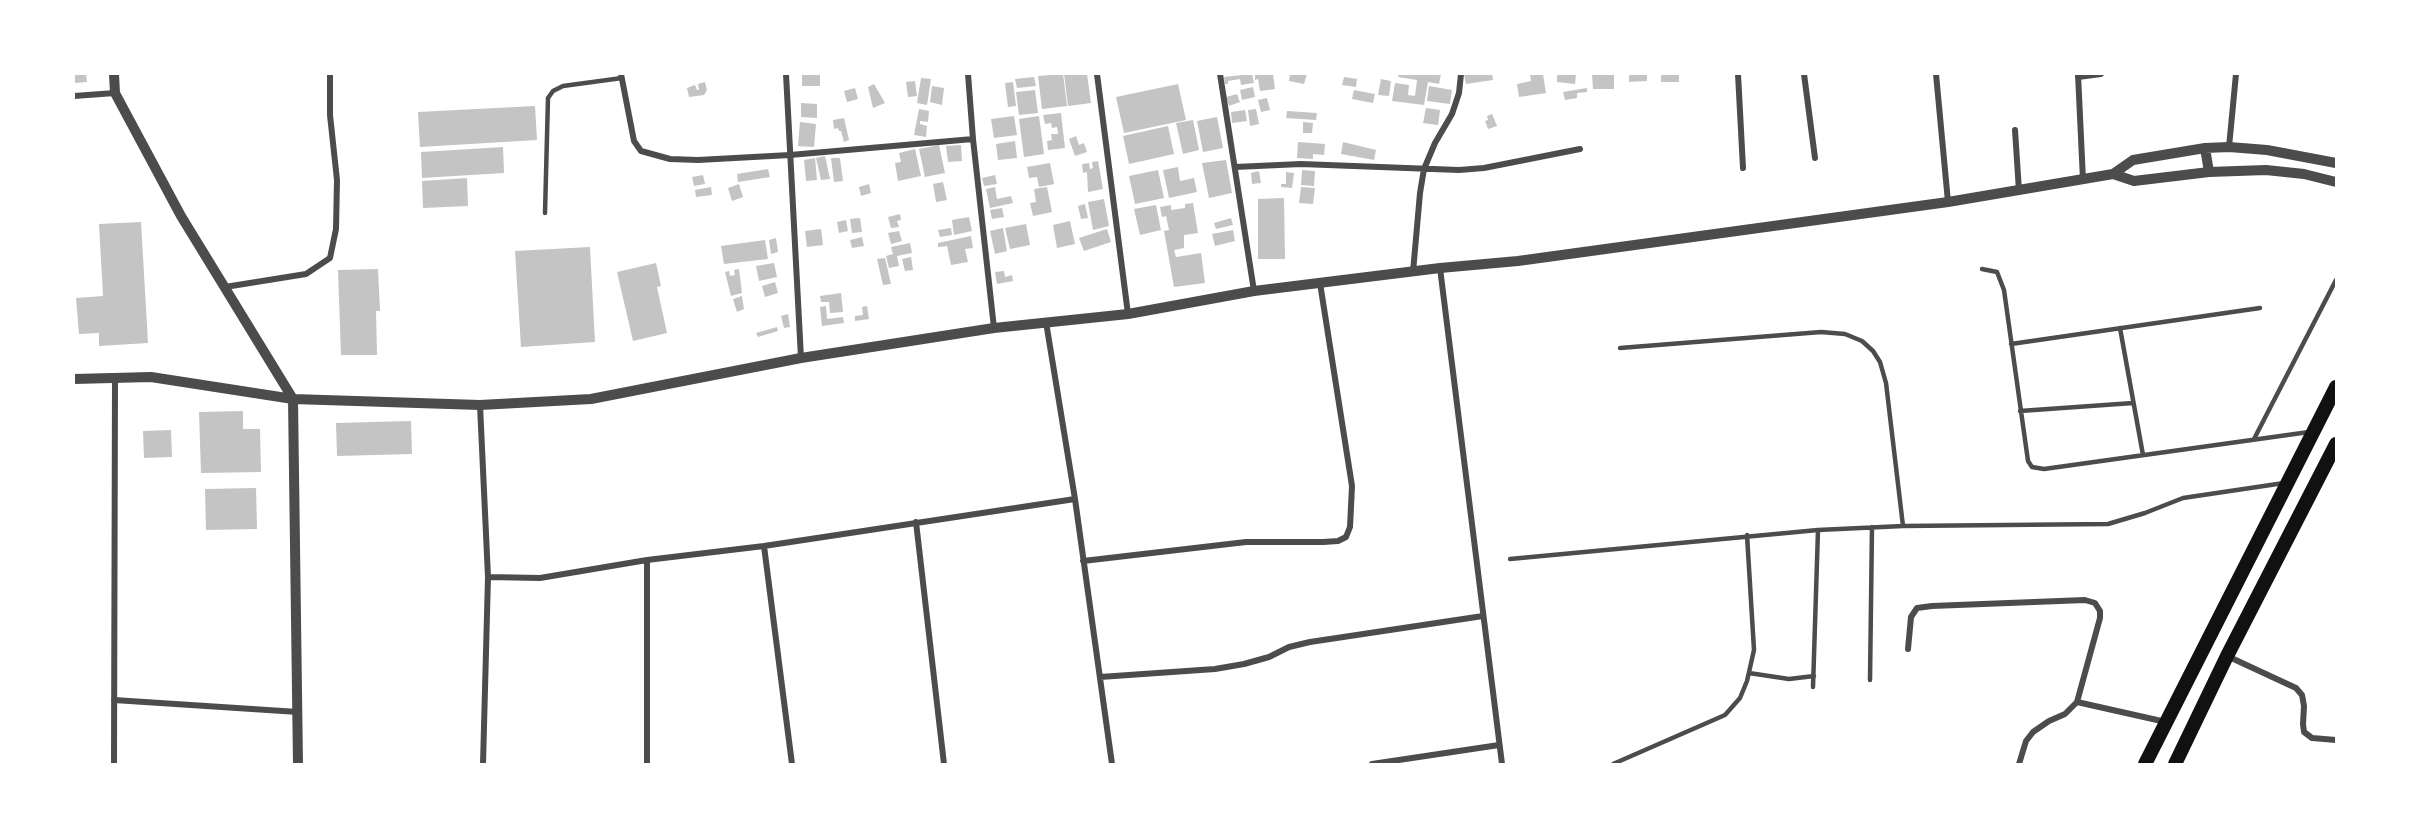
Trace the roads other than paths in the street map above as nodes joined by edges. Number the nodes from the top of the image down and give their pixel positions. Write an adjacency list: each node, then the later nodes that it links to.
1 (114, 74): 15 (street)
2 (330, 74): 40 (street)
3 (786, 74): 22 (street)
4 (968, 74): 18 (street)
5 (1097, 74): 43 (street)
6 (1220, 74): 25 (street)
7 (1461, 74): 27 (street)
8 (1738, 74): 26 (street)
9 (1804, 74): 23 (street)
10 (1936, 74): 33 (street)
11 (2101, 74): 13 (street)
12 (2236, 74): 19 (street)
13 (2078, 75): 30 (street)
14 (622, 76): 22 (street); 34 (lane)
15 (116, 93): 16 (street); 40 (street)
16 (74, 96)
17 (2015, 130): 32 (street)
18 (973, 139): 22 (street); 45 (street)
19 (2229, 147): 20 (street); 24 (street)
20 (2205, 148): 28 (street); 29 (street)
21 (1580, 149): 27 (street)
22 (789, 155): 49 (street)
23 (1815, 158)
24 (2337, 163)
25 (1235, 167): 27 (street); 41 (street)
26 (1743, 168)
27 (1424, 169): 37 (street)
28 (2209, 172): 29 (street); 31 (street)
29 (2113, 174): 30 (street)
30 (2083, 180): 32 (street)
31 (2337, 182)
32 (2019, 191): 33 (street)
33 (1948, 202): 35 (street)
34 (545, 213)
35 (1440, 268): 37 (street); 73 (street)
36 (1982, 269): 47 (lane)
37 (1413, 272): 39 (street)
38 (2337, 280): 58 (lane)
39 (1320, 283): 41 (street); 71 (street)
40 (225, 287): 53 (street)
41 (1254, 291): 43 (street)
42 (2260, 308): 46 (lane)
43 (1128, 314): 44 (street)
44 (1046, 322): 45 (street); 62 (street)
45 (994, 328): 49 (street)
46 (2120, 328): 47 (lane); 54 (lane)
47 (2011, 344): 56 (lane)
48 (1620, 348): 64 (lane)
49 (801, 358): 55 (street)
50 (116, 378): 51 (street); 53 (street); 81 (street)
51 (74, 379)
52 (2337, 387): 57 (highway)
53 (293, 399): 55 (street); 83 (street)
54 (2133, 403): 56 (lane); 60 (lane)
55 (480, 405): 72 (street)
56 (2020, 411): 60 (lane)
57 (2313, 432): 58 (lane); 61 (highway)
58 (2254, 439): 60 (lane)
59 (2337, 444): 75 (highway)
60 (2144, 455)
61 (2287, 483): 64 (lane); 84 (highway)
62 (1075, 499): 63 (street); 71 (street)
63 (916, 522): 68 (street); 92 (street)
64 (1903, 526): 65 (lane)
65 (1872, 527): 66 (lane); 79 (lane)
66 (1818, 530): 67 (lane); 77 (lane)
67 (1748, 535): 69 (lane); 76 (lane)
68 (764, 546): 70 (street); 91 (street)
69 (1510, 558)
70 (647, 560): 72 (street); 90 (street)
71 (1083, 561): 78 (street)
72 (488, 577): 89 (street)
73 (1483, 616): 78 (street); 86 (street)
74 (1908, 649): 82 (street)
75 (2227, 656): 85 (street); 99 (highway)
76 (1749, 674): 77 (lane); 96 (lane)
77 (1814, 676): 80 (lane)
78 (1100, 677): 93 (street)
79 (1870, 680)
80 (1813, 687)
81 (114, 700): 83 (street); 87 (street)
82 (2077, 702): 84 (street); 97 (street)
83 (298, 712): 88 (street)
84 (2166, 722): 98 (highway)
85 (2337, 740)
86 (1499, 745): 94 (street); 95 (street)
87 (114, 765)
88 (298, 765)
89 (483, 765)
90 (647, 765)
91 (792, 765)
92 (944, 765)
93 (1112, 765)
94 (1372, 765)
95 (1502, 765)
96 (1612, 765)
97 (2019, 765)
98 (2145, 765)
99 (2175, 765)

